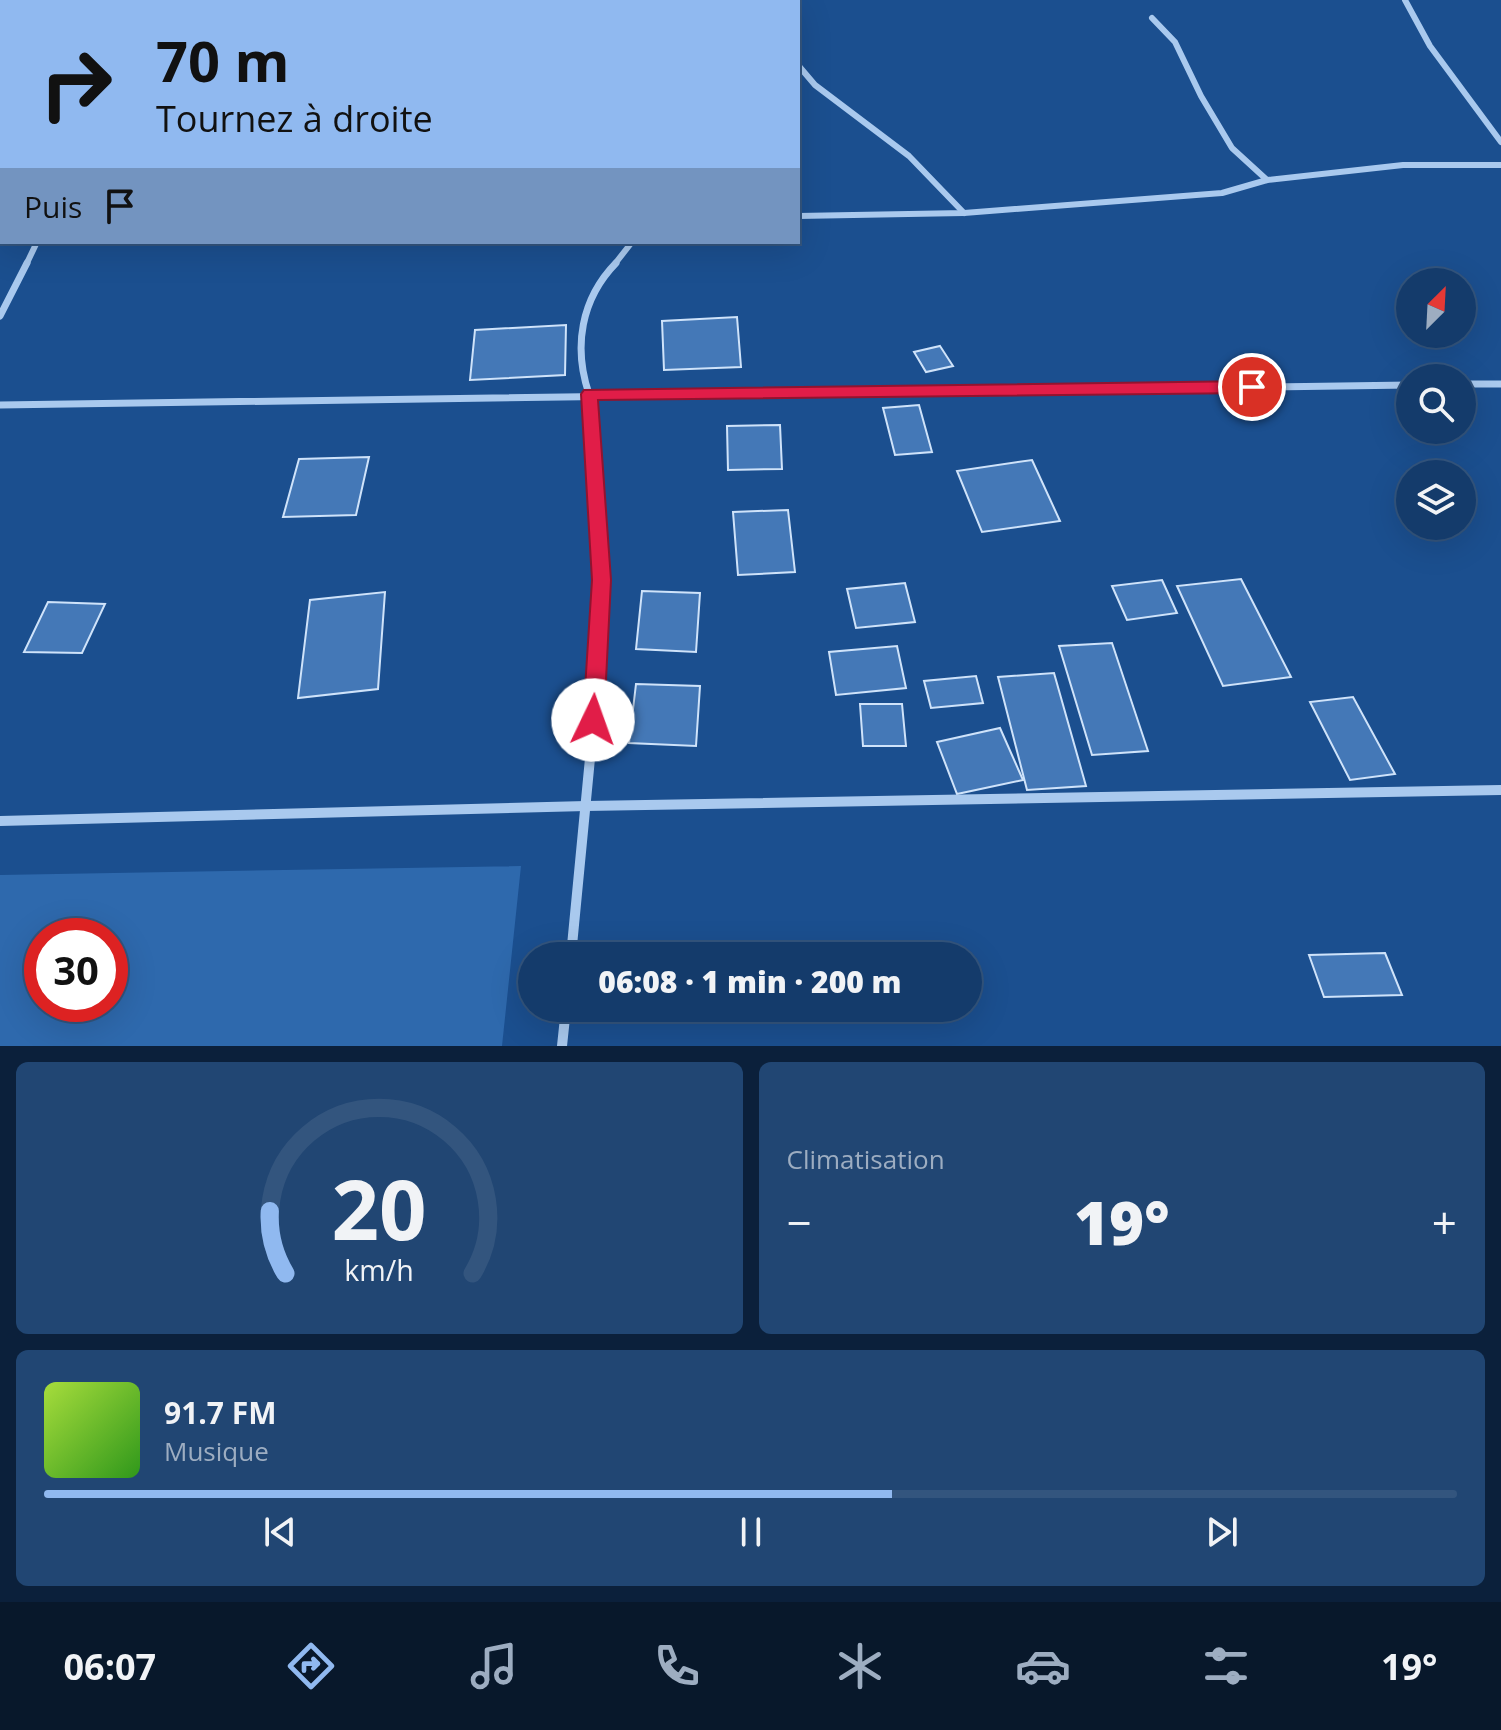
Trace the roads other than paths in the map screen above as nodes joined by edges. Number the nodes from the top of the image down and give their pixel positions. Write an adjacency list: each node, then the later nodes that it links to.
1 (1405, 0): 4 (street)
2 (1152, 18): 6 (street)
3 (800, 67): 7 (street)
4 (1501, 142)
5 (1501, 165): 6 (street)
6 (1267, 180): 7 (street)
7 (964, 213): 8 (street)
8 (800, 216)
9 (36, 244): 11 (street)
10 (630, 244): 15 (street)
11 (0, 316)
12 (1476, 384): 13 (street)
13 (1501, 384)
14 (1396, 385): 15 (street)
15 (589, 394): 16 (street); 18 (street)
16 (0, 405)
17 (1501, 790): 18 (street)
18 (586, 806): 19 (street); 20 (street)
19 (0, 821)
20 (572, 942)
21 (565, 1022): 22 (street)
22 (562, 1046)

